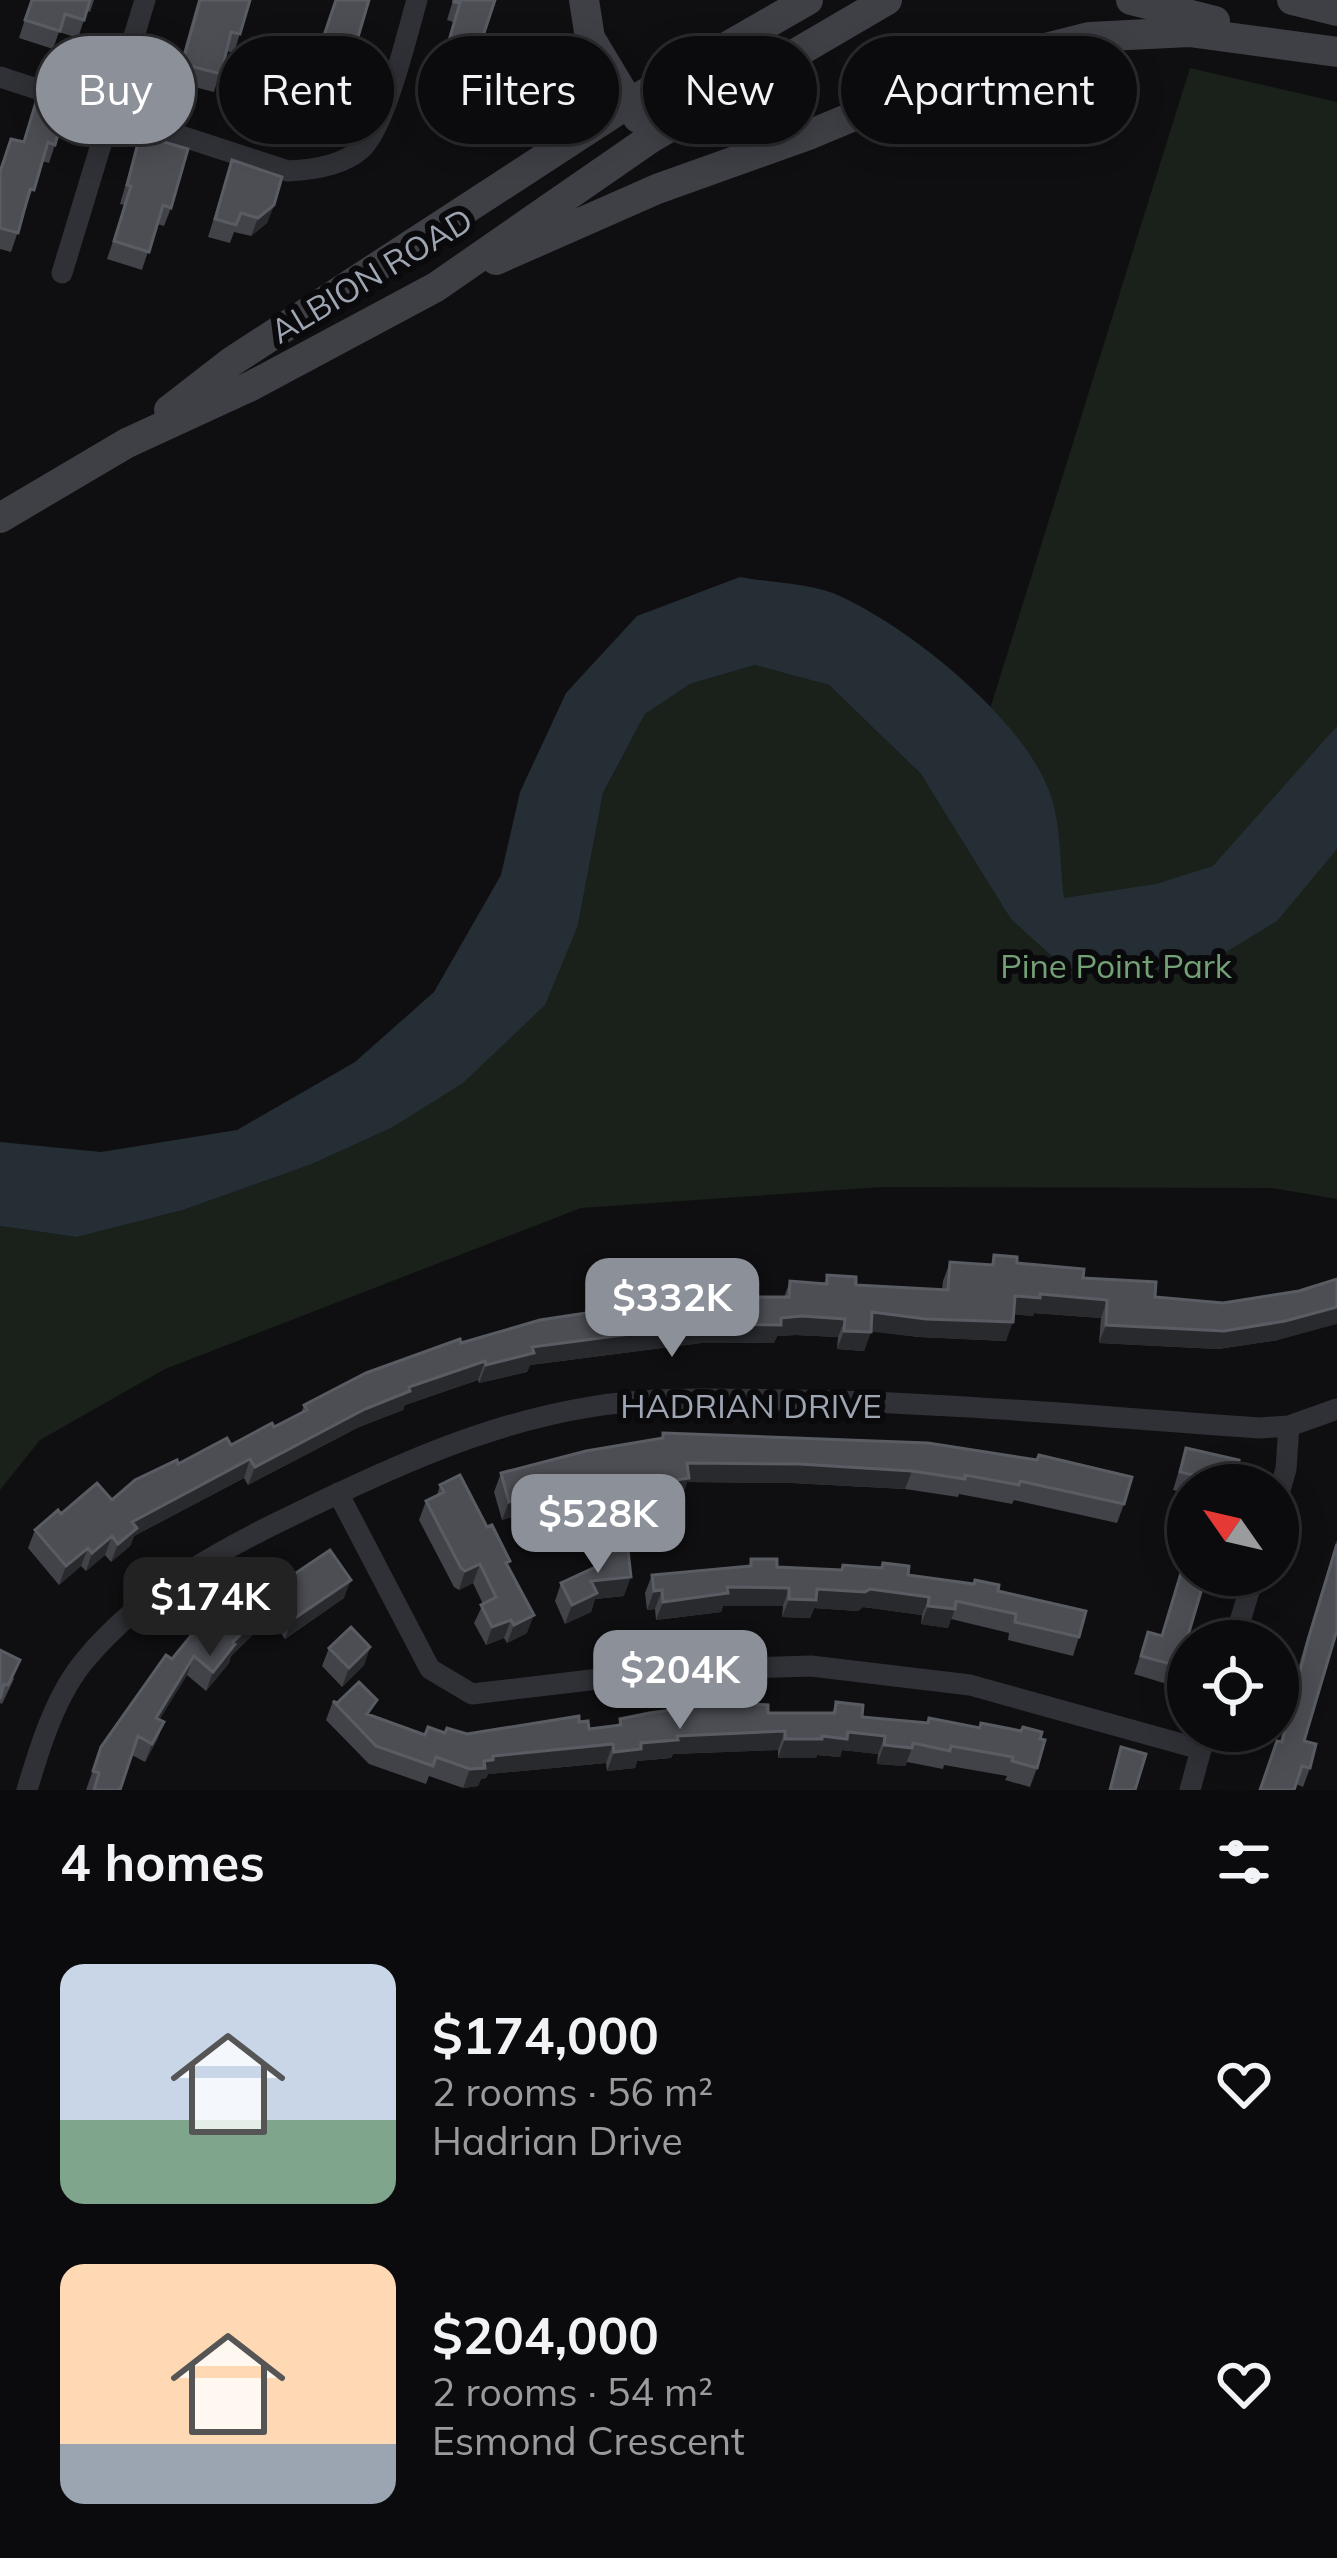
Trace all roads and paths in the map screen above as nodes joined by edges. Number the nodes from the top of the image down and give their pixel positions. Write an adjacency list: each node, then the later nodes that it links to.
1 (145, 0): 9 (street)
2 (418, 0): 16 (street)
3 (584, 0): 14 (main road)
4 (808, 0): 14 (main road, ALBION ROAD)
5 (1131, 0): 11 (main road)
6 (1292, 0): 8 (main road)
7 (878, 5): 10 (main road, ALBION ROAD)
8 (1337, 11)
9 (134, 36)
10 (817, 41)
11 (1337, 52): 20 (main road)
12 (0, 76): 13 (street)
13 (36, 88)
14 (628, 103): 15 (main road); 21 (main road, ALBION ROAD)
15 (643, 126)
16 (195, 140)
17 (102, 144): 19 (street)
18 (643, 144): 20 (main road, ALBION ROAD)
19 (62, 273)
20 (436, 287): 21 (main road, ALBION ROAD)
21 (127, 443): 22 (main road, ALBION ROAD)
22 (0, 518)
23 (1337, 1409): 24 (street, HADRIAN DRIVE)
24 (1289, 1426): 25 (street); 26 (street, HADRIAN DRIVE)
25 (1286, 1464)
26 (338, 1493): 27 (street); 29 (street, HADRIAN DRIVE)
27 (1167, 1732)
28 (1200, 1752): 30 (street)
29 (26, 1790)
30 (1190, 1790)

